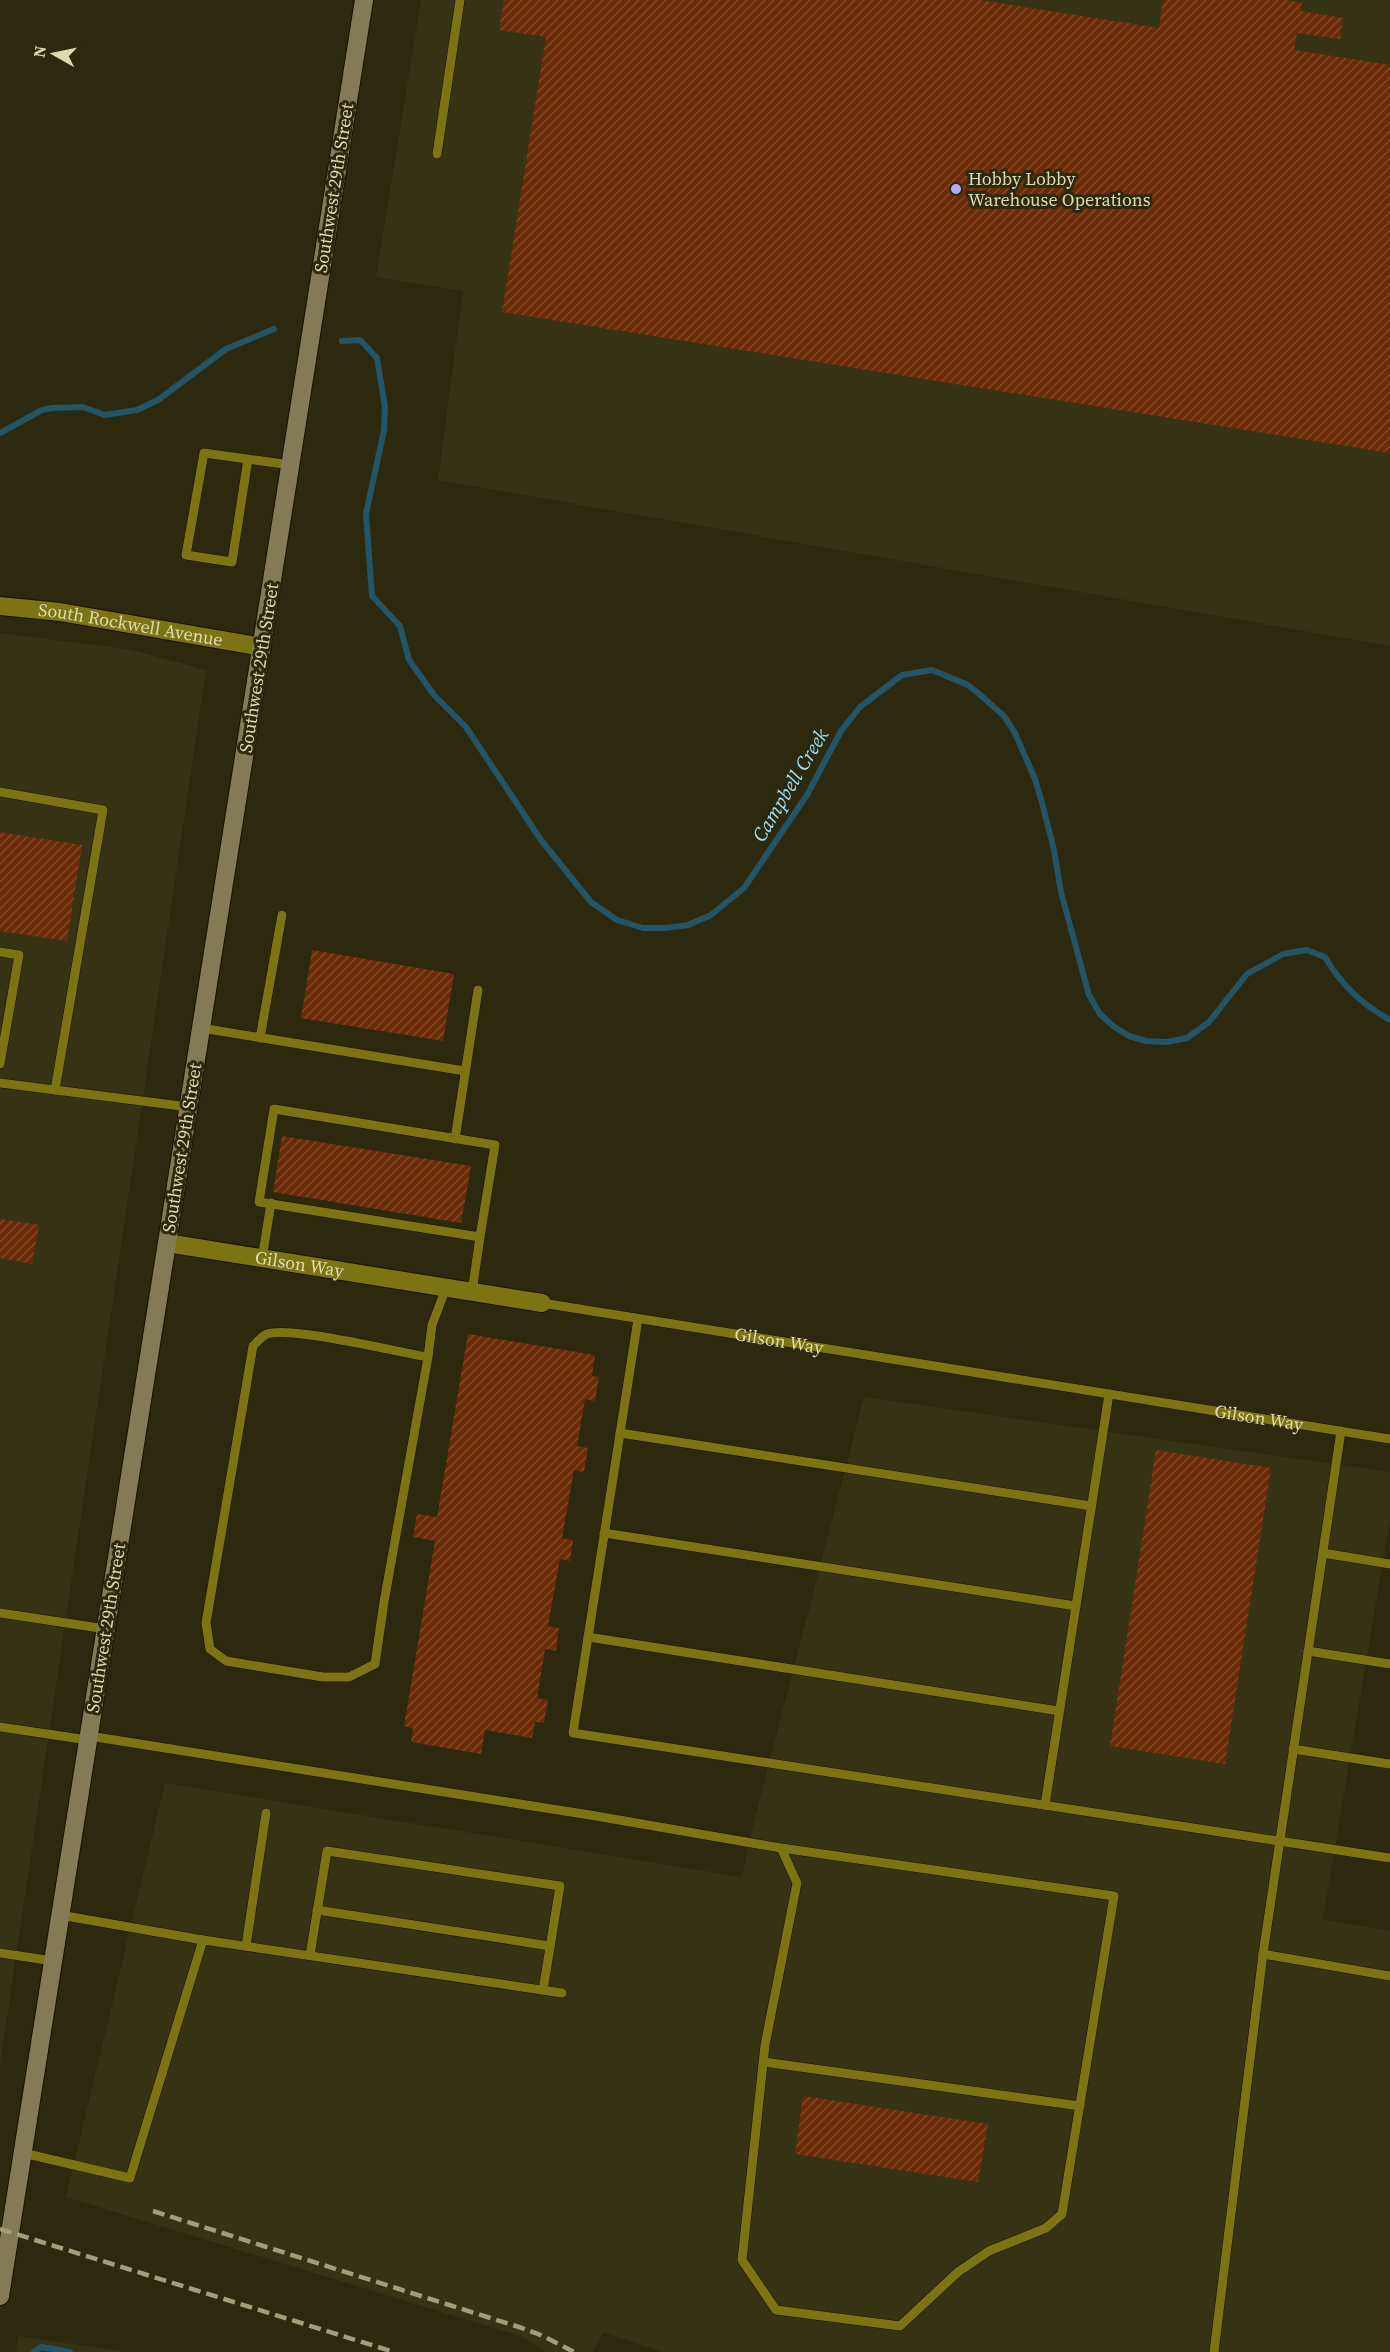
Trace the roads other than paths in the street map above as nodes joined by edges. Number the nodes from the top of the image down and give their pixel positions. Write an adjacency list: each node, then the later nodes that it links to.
1 (364, 0): 5 (street, Southwest 29th Street)
2 (460, 0): 3 (lane)
3 (437, 154)
4 (248, 459): 4 (lane); 5 (lane)
5 (291, 465): 7 (street, Southwest 29th Street)
6 (0, 606): 7 (street, South Rockwell Avenue)
7 (262, 647): 12 (street, Southwest 29th Street)
8 (0, 792): 17 (lane)
9 (282, 915): 13 (lane)
10 (0, 952): 14 (lane)
11 (478, 990): 15 (lane)
12 (201, 1028): 13 (lane); 18 (street, Southwest 29th Street)
13 (260, 1038): 15 (lane)
14 (0, 1064)
15 (465, 1071): 19 (lane)
16 (0, 1083): 17 (lane)
17 (55, 1090): 18 (lane)
18 (189, 1107): 22 (street, Southwest 29th Street)
19 (455, 1139): 20 (lane); 21 (lane)
20 (271, 1203): 21 (lane); 23 (lane)
21 (480, 1238): 25 (lane)
22 (167, 1244): 23 (street, Gilson Way); 39 (street, Southwest 29th Street)
23 (262, 1259): 24 (street, Gilson Way)
24 (446, 1288): 25 (street, Gilson Way); 28 (lane)
25 (472, 1292): 26 (street, Gilson Way)
26 (542, 1304): 27 (lane, Gilson Way)
27 (638, 1319): 29 (lane, Gilson Way); 31 (lane)
28 (428, 1357): 28 (lane)
29 (1109, 1394): 30 (lane, Gilson Way); 33 (lane)
30 (1341, 1431): 32 (lane, Gilson Way); 35 (lane)
31 (620, 1433): 33 (lane); 34 (lane)
32 (1390, 1439)
33 (1091, 1506): 37 (lane)
34 (604, 1533): 37 (lane); 40 (lane)
35 (1323, 1553): 36 (lane); 41 (lane)
36 (1390, 1564)
37 (1076, 1606): 43 (lane)
38 (0, 1612): 39 (lane)
39 (106, 1629): 45 (street, Southwest 29th Street)
40 (588, 1637): 43 (lane); 48 (lane)
41 (1308, 1651): 42 (lane); 46 (lane)
42 (1390, 1664)
43 (1059, 1711): 48 (lane)
44 (0, 1727): 45 (lane)
45 (88, 1738): 51 (lane); 54 (street, Southwest 29th Street)
46 (1293, 1749): 47 (lane); 50 (lane)
47 (1390, 1764)
48 (1044, 1805): 50 (lane)
49 (266, 1813): 56 (lane)
50 (1279, 1841): 52 (lane); 59 (lane)
51 (781, 1848): 65 (lane); 66 (lane)
52 (1390, 1858)
53 (317, 1910): 57 (lane); 57 (lane); 60 (lane)
54 (60, 1915): 55 (lane); 61 (street, Southwest 29th Street)
55 (202, 1940): 56 (lane); 67 (lane)
56 (246, 1946): 60 (lane)
57 (550, 1946): 63 (lane)
58 (0, 1953): 61 (lane)
59 (1263, 1954): 62 (lane); 69 (lane)
60 (310, 1955): 63 (lane)
61 (53, 1961): 67 (street, Southwest 29th Street)
62 (1390, 1976)
63 (543, 1990): 64 (lane)
64 (562, 1993)
65 (764, 2062): 66 (lane); 66 (lane)
66 (1080, 2106)
67 (23, 2153): 68 (street, Southwest 29th Street)
68 (0, 2296)
69 (1214, 2352)

